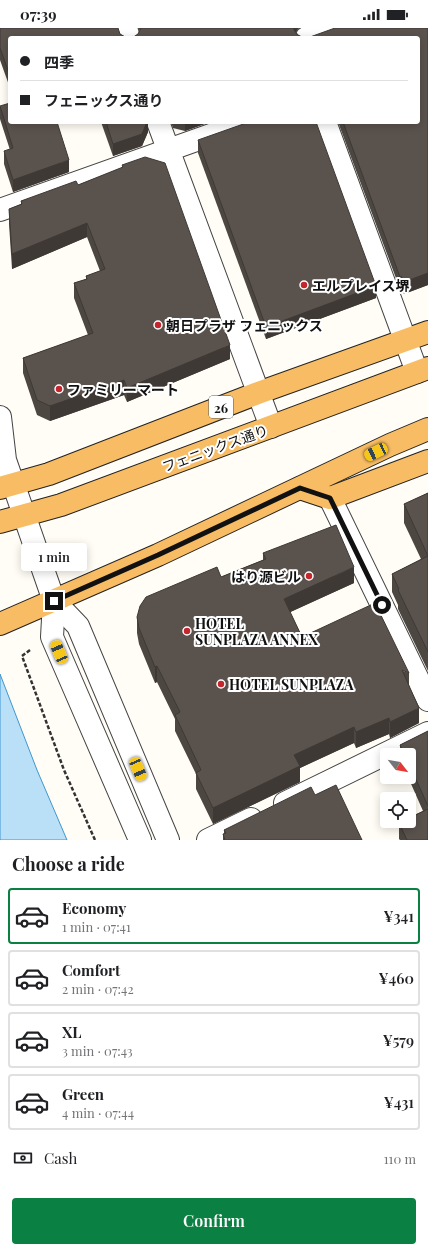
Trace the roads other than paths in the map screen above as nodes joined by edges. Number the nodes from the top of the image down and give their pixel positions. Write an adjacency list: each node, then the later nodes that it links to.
1 (333, 28): 2 (street)
2 (311, 36)
3 (159, 124): 6 (street)
4 (242, 124): 6 (street)
5 (326, 124): 9 (street)
6 (168, 151): 7 (street); 11 (street)
7 (0, 210)
8 (428, 332): 9 (highway, 26)
9 (405, 340): 10 (street); 11 (highway, 26)
10 (422, 370): 13 (highway, フェニックス通り)
11 (258, 393): 13 (street); 16 (highway, 26)
12 (0, 416): 16 (street)
13 (271, 427): 19 (highway, フェニックス通り)
14 (428, 429): 17 (highway)
15 (428, 461): 18 (highway)
16 (7, 486): 19 (street)
17 (300, 488): 18 (highway); 21 (highway)
18 (330, 498): 23 (street)
19 (25, 516): 20 (highway, フェニックス通り); 21 (street)
20 (0, 522)
21 (54, 601): 22 (highway); 25 (street); 26 (street)
22 (6, 622)
23 (428, 700)
24 (428, 733): 27 (street)
25 (140, 840)
26 (168, 840)
27 (208, 840)

